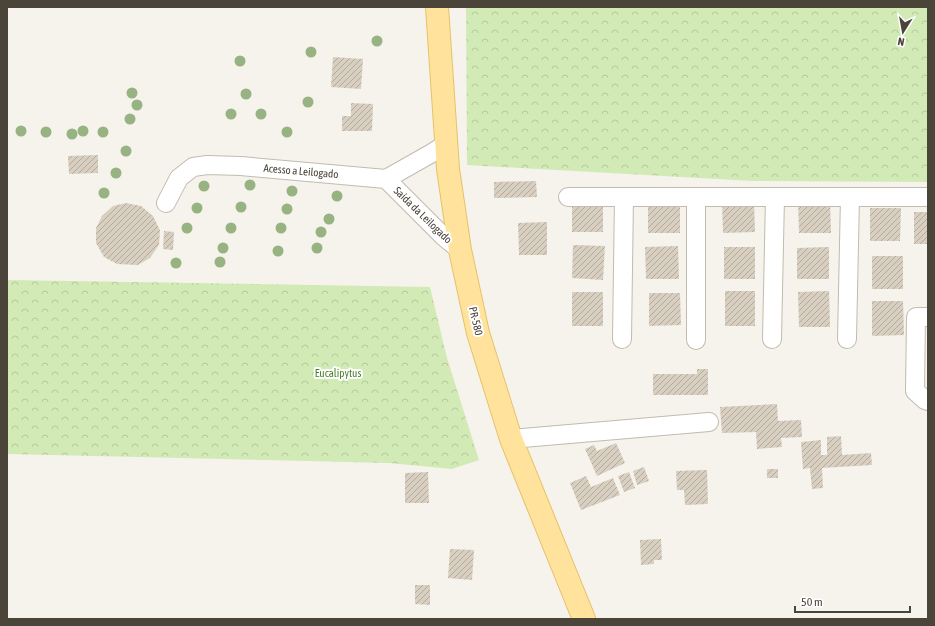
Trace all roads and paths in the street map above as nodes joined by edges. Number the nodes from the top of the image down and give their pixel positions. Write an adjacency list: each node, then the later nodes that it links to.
1 (437, 7): 2 (main road, PR-580 / PR-580)
2 (446, 144): 3 (street); 11 (main road, PR-580 / PR-580)
3 (386, 179): 10 (street, Acesso a Leilogado); 11 (street, Saída da Leilogado)
4 (568, 197): 5 (street)
5 (624, 197): 6 (street); 13 (street)
6 (696, 197): 7 (street); 16 (street)
7 (775, 197): 9 (street); 14 (street)
8 (928, 197): 9 (street)
9 (850, 198): 15 (street)
10 (166, 203)
11 (460, 250): 19 (main road, PR-580 / PR-580)
12 (922, 317): 17 (street)
13 (622, 339)
14 (772, 339)
15 (847, 339)
16 (696, 340)
17 (928, 401)
18 (709, 422): 19 (street)
19 (512, 439): 20 (main road, PR-580 / PR-580)
20 (584, 619)

